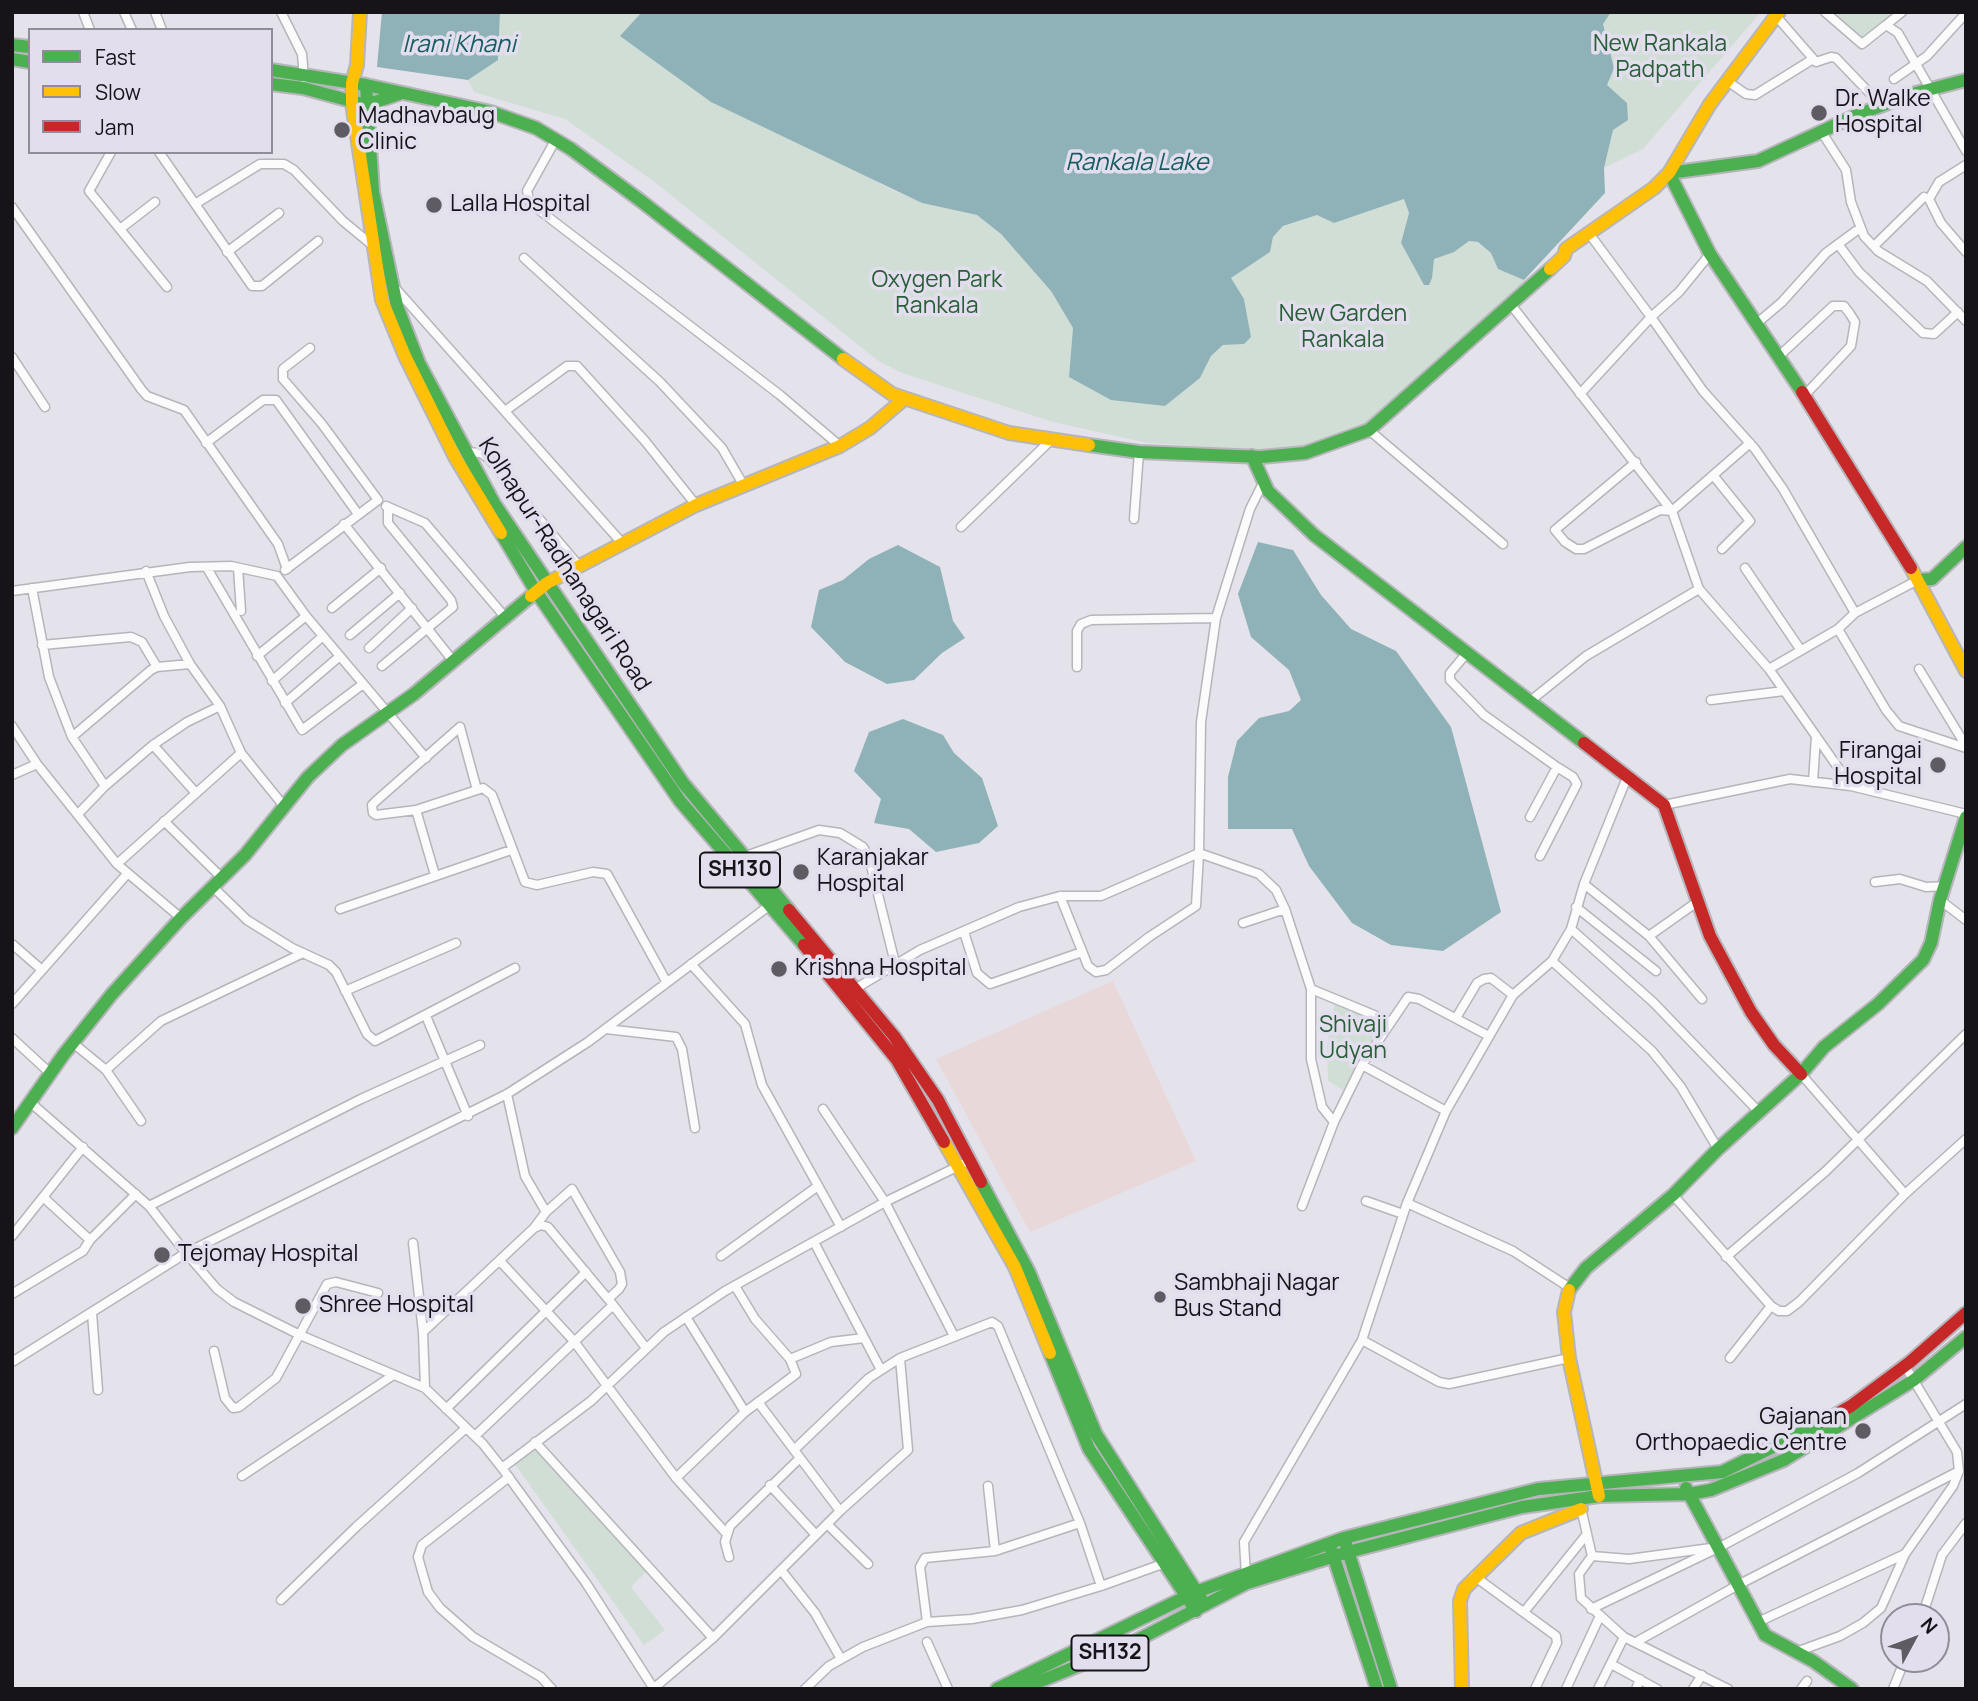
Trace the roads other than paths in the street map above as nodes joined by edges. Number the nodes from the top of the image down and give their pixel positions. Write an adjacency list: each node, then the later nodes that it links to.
1 (124, 12): 9 (street)
2 (281, 12): 14 (street)
3 (360, 12): 12 (main road)
4 (1825, 12): 8 (street)
5 (1902, 12): 8 (street)
6 (1966, 13): 11 (street)
7 (1778, 14): 10 (street); 17 (main road)
8 (1886, 25): 11 (street)
9 (131, 28)
10 (1813, 59): 17 (street); 26 (street)
11 (1915, 63): 15 (street); 22 (street)
12 (356, 65): 18 (main road); 20 (main road)
13 (273, 70): 14 (main road)
14 (304, 74): 18 (main road); 21 (street)
15 (1894, 79)
16 (1966, 80): 22 (main road)
17 (1727, 81): 33 (main road)
18 (352, 83): 20 (main road); 24 (main road)
19 (273, 84): 21 (main road)
20 (366, 85): 23 (main road); 25 (main road, Kolhapur-Radhanagari Road)
21 (303, 88): 24 (main road)
22 (1931, 91): 26 (main road); 29 (street)
23 (400, 94): 25 (main road); 28 (main road)
24 (352, 103): 25 (main road); 44 (main road, SH130)
25 (366, 106): 50 (main road, Kolhapur-Radhanagari Road)
26 (1882, 106): 27 (main road)
27 (1821, 131): 33 (main road); 39 (street)
28 (556, 139): 62 (main road); 69 (street)
29 (1966, 151)
30 (110, 154): 40 (street)
31 (160, 154): 36 (street)
32 (1966, 165): 47 (street)
33 (1669, 173): 41 (main road); 48 (main road)
34 (1924, 197): 45 (street)
35 (155, 202): 40 (street)
36 (195, 204): 44 (street); 46 (street)
37 (12, 207): 67 (street)
38 (279, 212): 46 (street)
39 (1860, 228): 43 (street); 45 (street)
40 (120, 229): 51 (street)
41 (1588, 232): 52 (main road); 54 (street)
42 (318, 241): 46 (street)
43 (1838, 244): 53 (street); 56 (street)
44 (372, 245): 101 (main road, SH130)
45 (1874, 246): 53 (street)
46 (228, 252)
47 (1966, 252)
48 (1710, 254): 54 (street); 56 (main road)
49 (524, 258): 76 (street)
50 (391, 284): 64 (street); 70 (main road, Kolhapur-Radhanagari Road)
51 (167, 287)
52 (1512, 306): 60 (street); 65 (main road)
53 (1958, 312): 55 (street)
54 (1651, 317): 60 (street); 68 (street)
55 (1966, 321)
56 (1756, 324): 59 (main road)
57 (310, 348): 77 (street)
58 (12, 357): 63 (street)
59 (1777, 358): 61 (main road); 61 (street)
60 (1580, 394): 73 (street)
61 (1805, 395): 97 (main road)
62 (904, 399): 66 (main road); 69 (main road)
63 (45, 407)
64 (505, 411): 78 (street); 85 (street)
65 (1369, 430): 72 (main road); 86 (street)
66 (1051, 440): 71 (main road); 84 (street)
67 (206, 443): 81 (street); 94 (street)
68 (1750, 443): 74 (street); 107 (street)
69 (840, 446): 76 (main road)
70 (466, 452): 89 (street); 98 (main road, Kolhapur-Radhanagari Road)
71 (1139, 452): 72 (main road); 82 (street)
72 (1252, 456): 75 (main road)
73 (1636, 462): 80 (street); 80 (street)
74 (1713, 475): 80 (street); 88 (street)
75 (1264, 481): 110 (street); 118 (main road)
76 (744, 486): 78 (main road)
77 (378, 500): 79 (street); 81 (street)
78 (696, 505): 85 (main road)
79 (388, 507): 109 (street); 111 (street)
80 (1672, 511): 100 (street)
81 (358, 514): 83 (street)
82 (1134, 519)
83 (344, 524): 92 (street); 94 (street)
84 (961, 527)
85 (622, 543): 89 (main road)
86 (1503, 544)
87 (1966, 547): 97 (main road)
88 (1722, 549)
89 (580, 567): 98 (main road)
90 (207, 568): 91 (street); 95 (street); 119 (street)
91 (238, 568): 96 (street); 106 (street)
92 (381, 568): 103 (street); 104 (street)
93 (1745, 568): 117 (street)
94 (287, 569): 96 (street)
95 (146, 571): 99 (street); 122 (street)
96 (277, 576): 108 (street)
97 (1918, 580): 107 (street); 128 (main road)
98 (547, 583): 101 (main road); 165 (main road, Kolhapur-Radhanagari Road)
99 (32, 588): 102 (street); 115 (street)
100 (1699, 589): 126 (street); 135 (street)
101 (535, 590): 109 (main road); 175 (main road, SH130)
102 (12, 591)
103 (400, 593): 105 (street); 113 (street)
104 (332, 608)
105 (412, 608): 111 (street); 116 (street)
106 (241, 611)
107 (1855, 613): 112 (street)
108 (306, 616): 114 (street); 119 (street)
109 (505, 617): 121 (main road)
110 (1216, 618): 125 (street); 163 (street)
111 (428, 628): 121 (street); 123 (street)
112 (1838, 629): 117 (street); 143 (street)
113 (350, 635)
114 (323, 636): 120 (street); 129 (street)
115 (41, 645): 124 (street); 141 (street)
116 (369, 648)
117 (1800, 649): 126 (street)
118 (1466, 654): 135 (main road); 147 (street)
119 (257, 656): 129 (street)
120 (340, 656): 130 (street); 133 (street)
121 (454, 662): 138 (main road)
122 (190, 664): 124 (street); 137 (street)
123 (382, 666)
124 (157, 667): 141 (street)
125 (1077, 667)
126 (1769, 669): 132 (street)
127 (1919, 669): 143 (street)
128 (1966, 671)
129 (272, 681): 131 (street)
130 (363, 684): 136 (street); 138 (street)
131 (279, 691): 133 (street); 136 (street)
132 (1784, 691): 134 (street); 140 (street)
133 (292, 695): 136 (street)
134 (1712, 701)
135 (1529, 702): 149 (main road)
136 (285, 703)
137 (220, 706): 142 (street); 144 (street)
138 (389, 713): 145 (street); 156 (main road)
139 (12, 726): 146 (street)
140 (1816, 736): 150 (street); 152 (street)
141 (72, 737): 151 (street)
142 (153, 745): 151 (street); 154 (street)
143 (1966, 747)
144 (241, 753): 154 (street); 156 (street)
145 (426, 758): 153 (street); 157 (street)
146 (37, 764): 148 (street); 158 (street)
147 (1558, 767): 160 (street); 164 (street)
148 (12, 775)
149 (1628, 775): 155 (main road); 171 (street)
150 (1812, 782): 152 (street); 155 (street)
151 (106, 786): 158 (street)
152 (1851, 786): 159 (street)
153 (477, 790): 157 (street); 162 (street)
154 (195, 792): 161 (street)
155 (1664, 804): 176 (main road)
156 (283, 806): 169 (main road)
157 (416, 810): 168 (street)
158 (78, 814): 166 (street)
159 (1966, 815): 172 (main road)
160 (1530, 817)
161 (164, 821): 166 (street); 169 (street)
162 (511, 850): 168 (street); 196 (street)
163 (1199, 853): 173 (street); 179 (street); 188 (street)
164 (1541, 856)
165 (743, 857): 175 (main road, Kolhapur-Radhanagari Road); 191 (street)
166 (117, 864): 167 (street)
167 (127, 874): 180 (street); 194 (street)
168 (435, 875): 178 (street)
169 (217, 883): 180 (main road); 189 (street)
170 (1875, 883): 172 (street)
171 (1584, 884): 177 (street); 185 (street)
172 (1946, 886): 174 (main road)
173 (1060, 897): 184 (street); 188 (street)
174 (1940, 900): 181 (street); 216 (main road)
175 (775, 901): 192 (street); 199 (main road, SH130); 199 (main road, Kolhapur-Radhanagari Road / SH130)
176 (1697, 902): 185 (street); 216 (main road)
177 (1576, 907): 183 (street); 195 (street)
178 (340, 909)
179 (1285, 909): 182 (street); 197 (street)
180 (181, 918): 210 (main road)
181 (1966, 920)
182 (1242, 923)
183 (1570, 929): 190 (street); 221 (street)
184 (964, 932): 188 (street); 191 (street)
185 (1649, 936): 201 (street)
186 (456, 943): 198 (street)
187 (12, 944): 194 (street)
188 (1082, 952)
189 (303, 953): 198 (street); 214 (street)
190 (1552, 961): 200 (street); 230 (street)
191 (895, 963): 199 (street)
192 (691, 964): 196 (street); 233 (street)
193 (515, 968): 203 (street)
194 (42, 970): 202 (street)
195 (1656, 971)
196 (666, 981): 206 (street)
197 (1311, 989): 205 (street); 224 (street)
198 (345, 991): 203 (street)
199 (850, 992): 231 (main road, SH130); 232 (main road, SH130)
200 (1513, 995): 204 (street); 208 (street)
201 (1702, 999)
202 (12, 1004)
203 (426, 1016): 212 (street)
204 (1457, 1018): 205 (street); 208 (street)
205 (1391, 1022): 213 (street)
206 (606, 1029): 217 (street); 226 (street)
207 (1966, 1034): 228 (street)
208 (1487, 1035): 220 (street)
209 (12, 1038): 215 (street)
210 (73, 1043): 214 (street); 215 (main road)
211 (480, 1045): 212 (street)
212 (443, 1062): 222 (street); 241 (street)
213 (1362, 1065): 220 (street); 224 (street)
214 (106, 1070): 223 (street)
215 (51, 1074): 218 (main road)
216 (1801, 1074): 221 (main road); 228 (street)
217 (507, 1094): 222 (street); 243 (street)
218 (30, 1102): 225 (main road); 229 (street)
219 (823, 1108): 239 (street)
220 (1446, 1111): 240 (street)
221 (1760, 1114): 230 (main road)
222 (468, 1116): 251 (street)
223 (141, 1121)
224 (1334, 1122): 242 (street)
225 (12, 1128)
226 (695, 1128)
227 (1966, 1139): 235 (street)
228 (1859, 1140): 235 (street); 253 (street)
229 (83, 1147): 234 (street); 237 (street)
230 (1718, 1149): 236 (main road)
231 (971, 1160): 232 (street); 323 (main road, SH130)
232 (959, 1166): 239 (street); 323 (main road, SH130)
233 (818, 1186): 245 (street); 252 (street)
234 (136, 1194): 241 (street); 248 (street)
235 (1905, 1194): 261 (street)
236 (1672, 1195): 253 (street); 257 (main road)
237 (43, 1197): 247 (street); 248 (street)
238 (1366, 1201): 244 (street)
239 (886, 1202): 245 (street); 268 (street)
240 (1407, 1203): 244 (street); 257 (street)
241 (149, 1206): 251 (street)
242 (1302, 1206)
243 (546, 1212): 246 (street); 260 (street)
244 (1403, 1214): 272 (street)
245 (841, 1227): 249 (street)
246 (534, 1228): 254 (street); 255 (street)
247 (12, 1236)
248 (90, 1240): 259 (street)
249 (814, 1242): 256 (street); 270 (street)
250 (413, 1243): 266 (street)
251 (186, 1254): 263 (street); 267 (street)
252 (721, 1256)
253 (1726, 1257): 261 (street)
254 (500, 1261): 262 (street); 266 (street)
255 (586, 1272): 260 (street); 262 (street)
256 (735, 1286): 265 (street); 278 (street)
257 (1570, 1288): 276 (main road)
258 (378, 1293): 267 (street)
259 (12, 1294)
260 (611, 1302): 271 (street); 273 (street)
261 (1771, 1306): 277 (street)
262 (546, 1311): 271 (street); 289 (street)
263 (92, 1313): 279 (street); 286 (street)
264 (1966, 1313): 280 (main road)
265 (686, 1317): 273 (street); 290 (street)
266 (423, 1332): 285 (street)
267 (300, 1335): 274 (street); 282 (street)
268 (954, 1336): 275 (street); 311 (street)
269 (1966, 1337): 283 (main road)
270 (864, 1338): 278 (street); 281 (street)
271 (573, 1340): 284 (street); 293 (street)
272 (1362, 1340): 276 (street); 327 (street)
273 (646, 1348): 284 (street)
274 (214, 1351)
275 (900, 1358): 281 (street); 308 (street)
276 (1569, 1358): 305 (main road)
277 (1730, 1358)
278 (790, 1359): 287 (street)
279 (12, 1363)
280 (1905, 1366): 283 (street); 302 (main road)
281 (881, 1370): 295 (street)
282 (392, 1376): 285 (street); 299 (street)
283 (1914, 1380): 291 (street); 306 (main road)
284 (606, 1387): 294 (street); 301 (street)
285 (425, 1388): 289 (street)
286 (98, 1390)
287 (758, 1402): 290 (street); 295 (street)
288 (1966, 1404): 291 (street)
289 (446, 1409): 292 (street)
290 (745, 1412): 301 (street)
291 (1941, 1422): 298 (street); 316 (street)
292 (466, 1428): 293 (street); 331 (street)
293 (475, 1436): 297 (street)
294 (535, 1441): 297 (street); 340 (street)
295 (794, 1450): 296 (street)
296 (800, 1458): 303 (street); 308 (street)
297 (502, 1468): 300 (street)
298 (1959, 1471): 320 (street); 328 (street)
299 (242, 1476)
300 (509, 1477): 348 (street); 349 (street)
301 (676, 1478): 312 (street)
302 (1681, 1478): 305 (main road); 306 (main road)
303 (770, 1485): 312 (street); 314 (street)
304 (988, 1486): 318 (street)
305 (1598, 1490): 306 (main road); 307 (main road); 315 (main road)
306 (1689, 1494): 316 (main road)
307 (1581, 1504): 313 (street); 319 (main road); 326 (main road)
308 (840, 1511): 310 (street)
309 (1966, 1523): 332 (street)
310 (827, 1524): 314 (street); 324 (street)
311 (1080, 1524): 318 (street); 329 (street)
312 (726, 1533): 322 (street)
313 (1587, 1534): 321 (street); 335 (street)
314 (816, 1535): 325 (street)
315 (1343, 1538): 317 (main road); 319 (main road)
316 (1720, 1547): 321 (street); 328 (main road); 334 (street)
317 (1331, 1549): 319 (main road); 327 (main road); 354 (main road)
318 (995, 1551): 337 (street)
319 (1348, 1552): 355 (main road)
320 (1905, 1554): 338 (street); 343 (street)
321 (1592, 1556): 334 (street)
322 (729, 1557)
323 (1169, 1562): 329 (street); 330 (main road, SH130)
324 (868, 1564)
325 (781, 1570): 340 (street); 344 (street)
326 (1474, 1576): 335 (street); 356 (main road)
327 (1246, 1578): 330 (main road); 333 (main road, SH132)
328 (1738, 1585): 338 (main road); 342 (street)
329 (1101, 1586): 337 (street)
330 (1191, 1595): 333 (main road, SH130); 352 (main road)
331 (281, 1600)
332 (1927, 1603)
333 (1200, 1608): 353 (main road, SH132)
334 (1591, 1609): 336 (street)
335 (1524, 1612): 357 (street)
336 (1599, 1618): 339 (street); 358 (street)
337 (927, 1622): 344 (street)
338 (1758, 1622): 343 (main road)
339 (1624, 1637): 342 (street); 345 (street)
340 (713, 1638): 349 (street)
341 (927, 1642): 351 (street)
342 (1636, 1642): 346 (street)
343 (1796, 1652): 364 (main road)
344 (841, 1659): 350 (street)
345 (1611, 1664): 347 (street); 359 (street)
346 (1702, 1675): 362 (street); 363 (street)
347 (1640, 1679): 360 (street); 361 (street)
348 (552, 1689)
349 (654, 1689)
350 (804, 1689)
351 (948, 1689)
352 (997, 1689)
353 (1021, 1689)
354 (1377, 1689)
355 (1391, 1689)
356 (1462, 1689)
357 (1535, 1689)
358 (1566, 1689)
359 (1598, 1689)
360 (1636, 1689)
361 (1657, 1689)
362 (1693, 1689)
363 (1728, 1689)
364 (1852, 1689)

